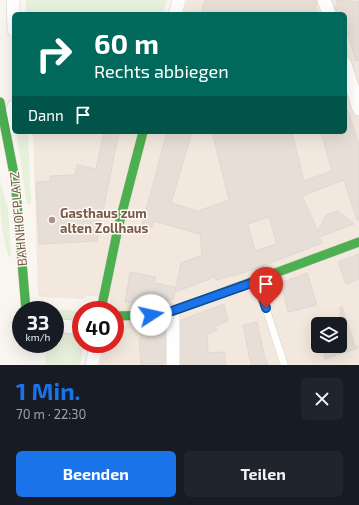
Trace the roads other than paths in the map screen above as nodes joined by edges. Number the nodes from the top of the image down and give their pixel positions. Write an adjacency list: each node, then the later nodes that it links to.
1 (13, 0): 4 (street)
2 (179, 0): 5 (street)
3 (324, 0): 6 (street)
4 (13, 12)
5 (176, 12)
6 (328, 12)
7 (347, 70): 9 (street)
8 (0, 102): 11 (street, BAHNHOFPLATZ)
9 (359, 109)
10 (12, 114): 11 (street, BAHNHOFPLATZ)
11 (8, 129): 15 (street, BAHNHOFPLATZ)
12 (142, 134): 16 (street)
13 (359, 242): 14 (street)
14 (257, 281): 17 (street); 20 (lane)
15 (25, 301)
16 (103, 301)
17 (172, 311): 18 (street); 22 (street)
18 (124, 316)
19 (94, 353): 21 (street)
20 (284, 364)
21 (92, 365)
22 (172, 365)

